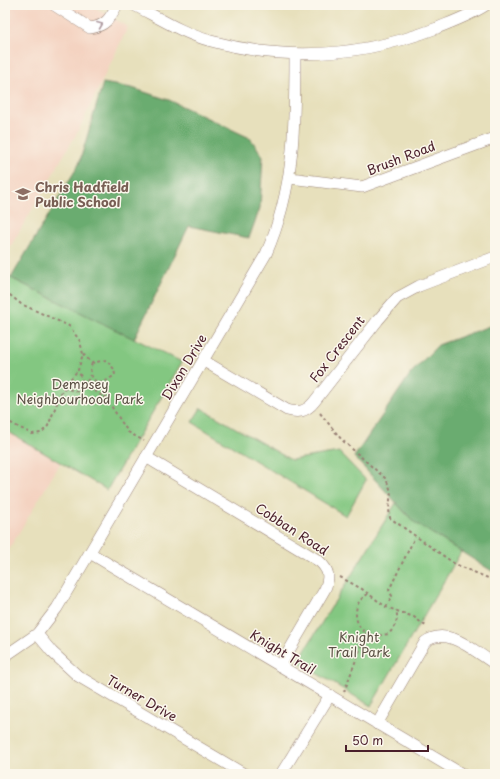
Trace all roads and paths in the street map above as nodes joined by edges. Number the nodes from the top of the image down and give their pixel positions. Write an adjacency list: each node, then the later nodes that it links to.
1 (54, 5): 2 (street, one-way to 2)
2 (117, 5)
3 (134, 5): 5 (street)
4 (486, 5): 5 (street)
5 (294, 54): 7 (street, Dixon Drive)
6 (495, 138): 7 (street, Brush Road)
7 (290, 178): 11 (street, Dixon Drive)
8 (495, 257): 11 (street, Fox Crescent)
9 (5, 291): 10 (path)
10 (83, 354): 12 (path); 13 (path)
11 (204, 362): 22 (street, Dixon Drive)
12 (92, 363): 14 (path); 15 (path)
13 (78, 370): 16 (path); 17 (path)
14 (90, 375): 15 (path); 16 (path)
15 (103, 383): 18 (path)
16 (85, 386): 17 (path); 18 (path)
17 (63, 388): 20 (path)
18 (106, 398): 21 (path)
19 (320, 413): 23 (path)
20 (5, 420)
21 (145, 442)
22 (146, 457): 24 (street, Dixon Drive); 35 (street, Cobban Road)
23 (415, 537): 26 (path); 28 (path)
24 (90, 553): 32 (street, Dixon Drive); 35 (street, Knight Trail)
25 (340, 577): 27 (path)
26 (495, 581)
27 (368, 594): 28 (path); 31 (path)
28 (386, 607): 29 (path)
29 (396, 610): 30 (path); 31 (path)
30 (427, 627)
31 (366, 633): 36 (path)
32 (37, 634): 33 (street, Dixon Drive); 39 (street, Turner Drive)
33 (5, 656)
34 (495, 664): 38 (street)
35 (280, 666): 37 (street, Knight Trail)
36 (343, 694)
37 (330, 695): 38 (street, Knight Trail); 40 (street)
38 (377, 724): 41 (street, Knight Trail)
39 (244, 774)
40 (281, 774)
41 (462, 774)

